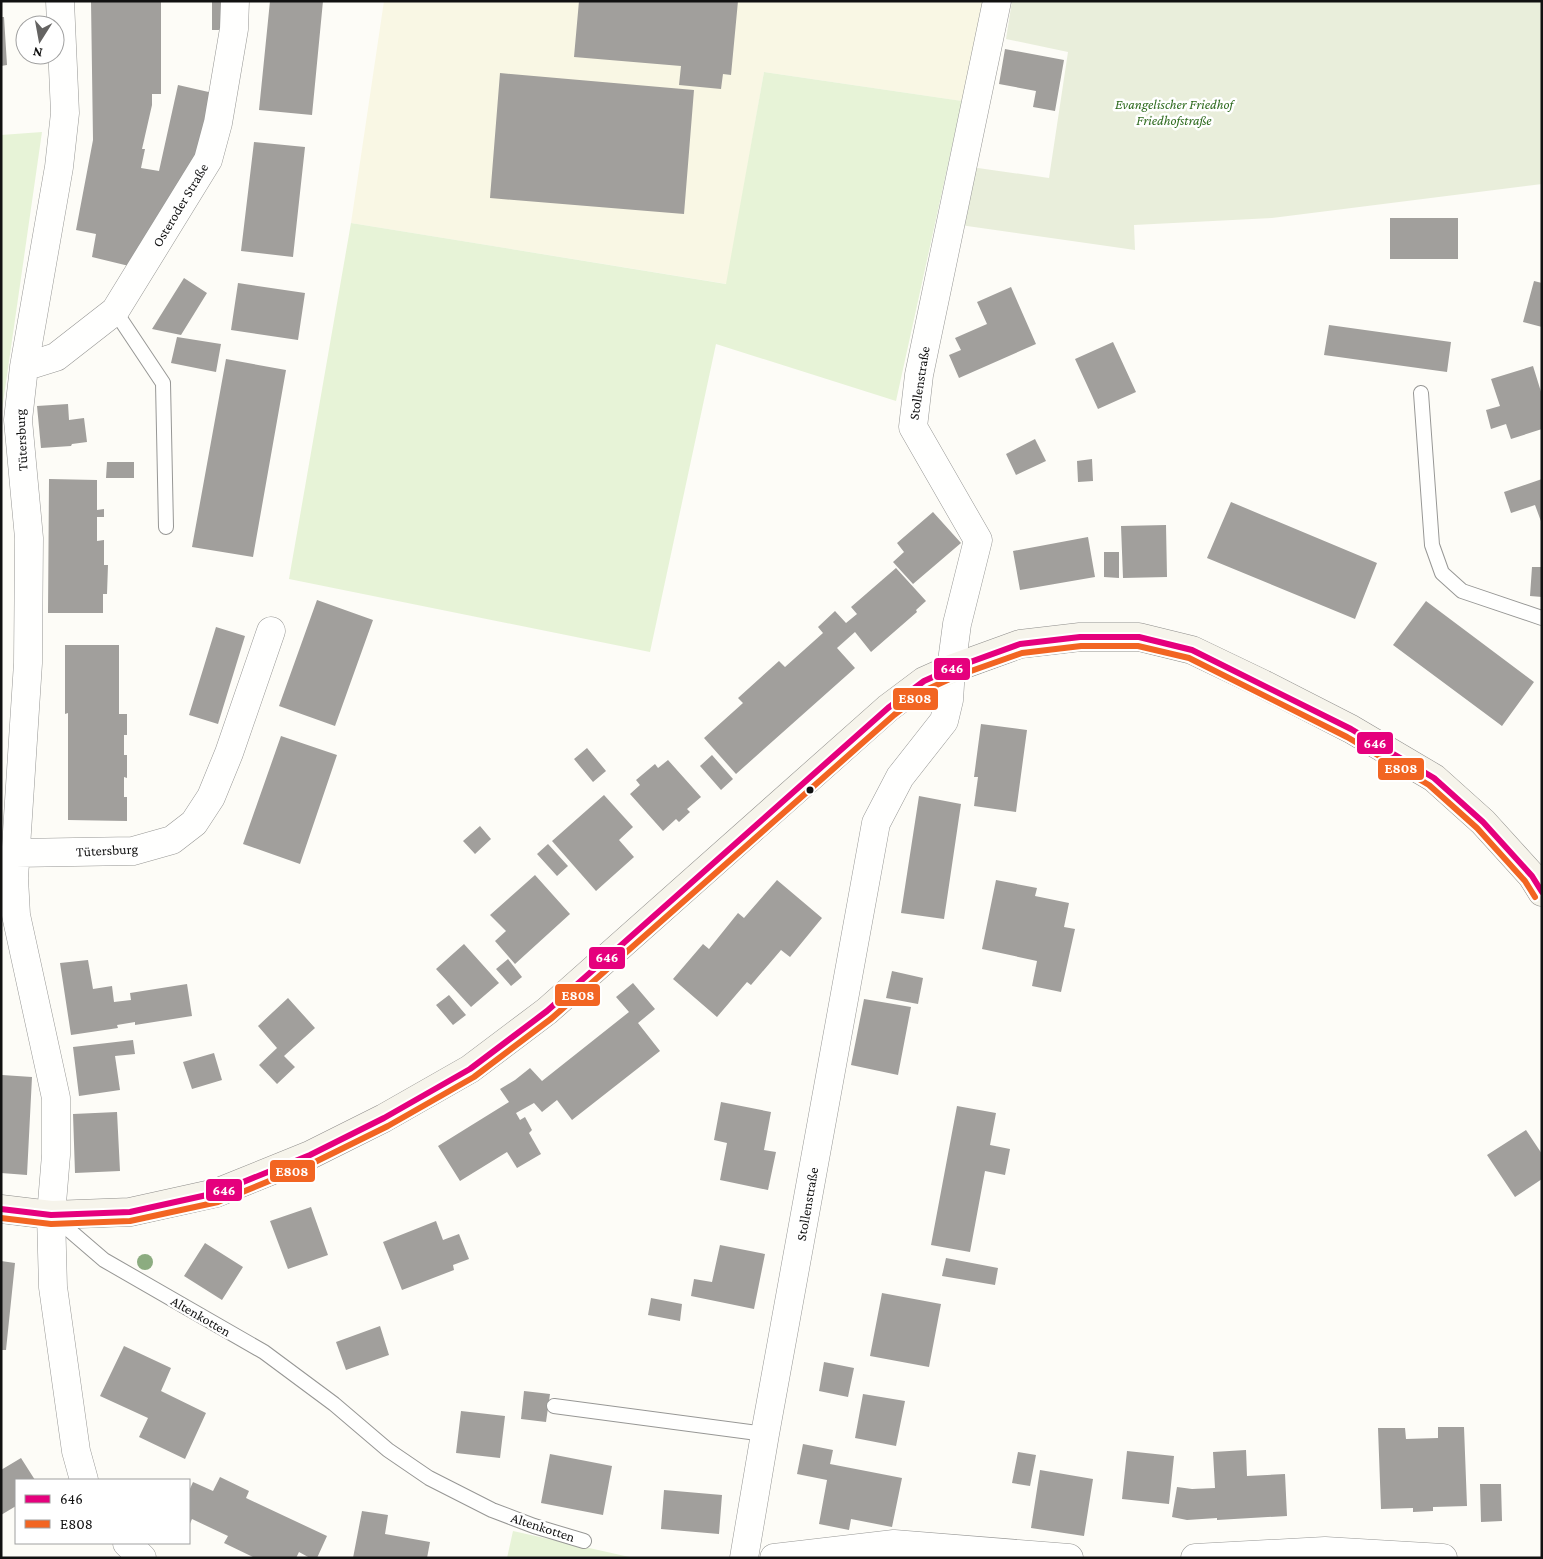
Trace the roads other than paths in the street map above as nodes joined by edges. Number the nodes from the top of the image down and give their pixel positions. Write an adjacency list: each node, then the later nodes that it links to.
1 (60, 1): 5 (street, Tütersburg)
2 (235, 1): 4 (street, Osteroder Straße)
3 (997, 1): 10 (street, Stollenstraße)
4 (115, 311): 5 (street, Osteroder Straße); 7 (lane)
5 (24, 367): 11 (street, Tütersburg)
6 (1421, 393): 8 (lane)
7 (166, 528)
8 (1542, 618)
9 (272, 631): 11 (street, Tütersburg)
10 (951, 669): 12 (main road); 14 (main road); 16 (street, Stollenstraße)
11 (10, 868): 14 (street, Tütersburg)
12 (1542, 892)
13 (1, 1209): 14 (main road)
14 (51, 1215): 17 (street); 18 (lane, Altenkotten)
15 (554, 1406): 16 (lane)
16 (765, 1434): 21 (street, Stollenstraße)
17 (84, 1479)
18 (584, 1541)
19 (128, 1544): 20 (street)
20 (142, 1558)
21 (744, 1558)
22 (774, 1558): 23 (street)
23 (1069, 1558)
24 (1195, 1558): 25 (street)
25 (1443, 1558)

